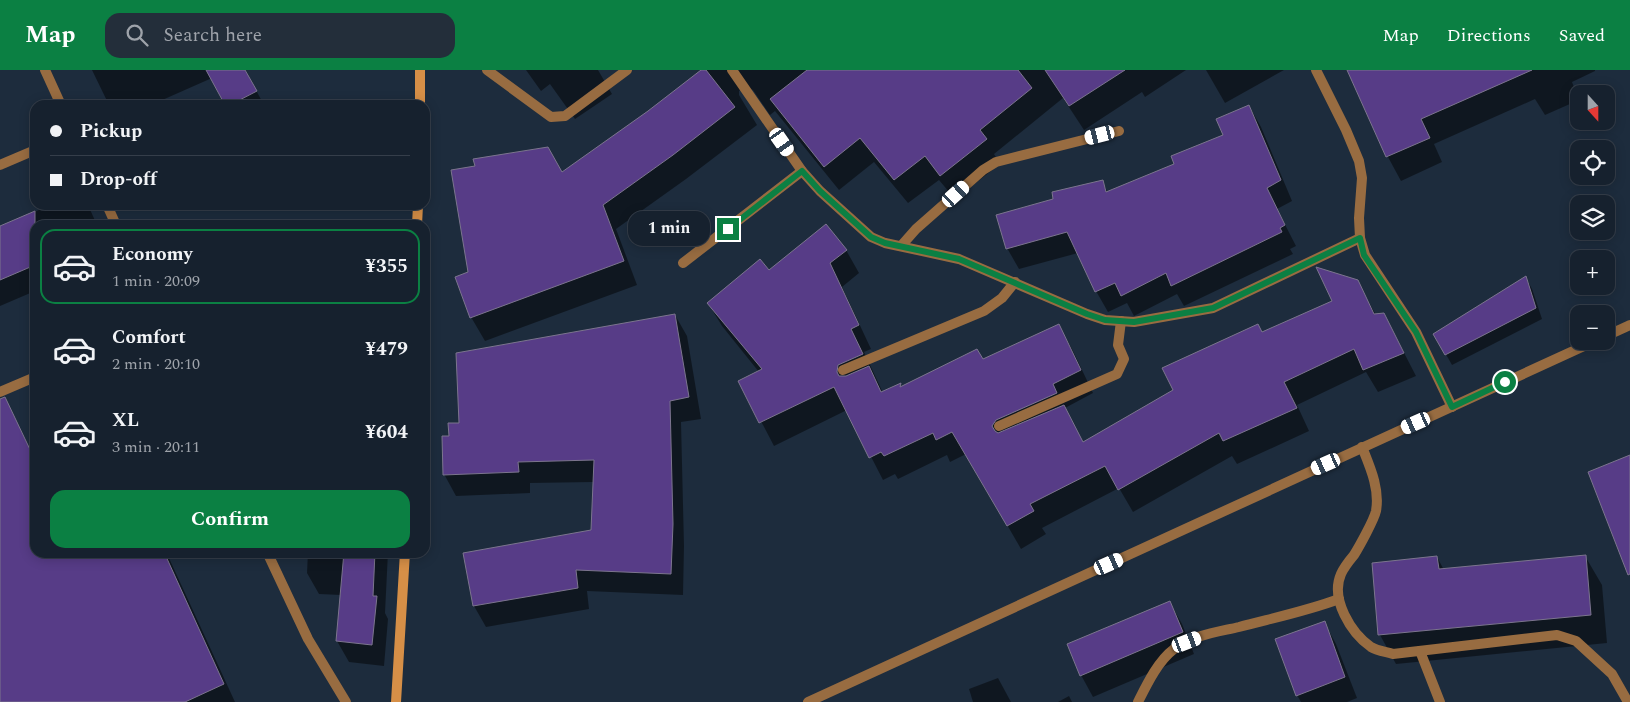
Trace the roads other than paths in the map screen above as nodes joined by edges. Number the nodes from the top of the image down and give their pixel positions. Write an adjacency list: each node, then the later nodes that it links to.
1 (45, 70): 7 (street)
2 (420, 70): 8 (main road)
3 (487, 70): 4 (street)
4 (627, 70)
5 (732, 70): 12 (street)
6 (1316, 70): 13 (street)
7 (59, 100)
8 (420, 100)
9 (1118, 131): 14 (street)
10 (30, 152): 11 (street)
11 (0, 165)
12 (802, 171): 14 (street); 15 (street)
13 (1360, 238): 17 (street); 24 (street)
14 (901, 246): 16 (street)
15 (683, 263)
16 (1015, 282): 17 (street); 21 (street)
17 (1121, 321): 25 (street)
18 (1630, 325): 19 (street)
19 (1615, 332)
20 (1576, 350): 24 (street)
21 (843, 370)
22 (30, 378): 23 (street)
23 (0, 392)
24 (1452, 407): 26 (street)
25 (999, 426)
26 (1362, 448): 29 (street); 33 (street)
27 (270, 558): 31 (street)
28 (404, 558): 32 (main road)
29 (1339, 599): 30 (street); 34 (street)
30 (1420, 651): 35 (street); 36 (street)
31 (346, 702)
32 (396, 702)
33 (808, 702)
34 (1138, 702)
35 (1440, 702)
36 (1628, 702)

